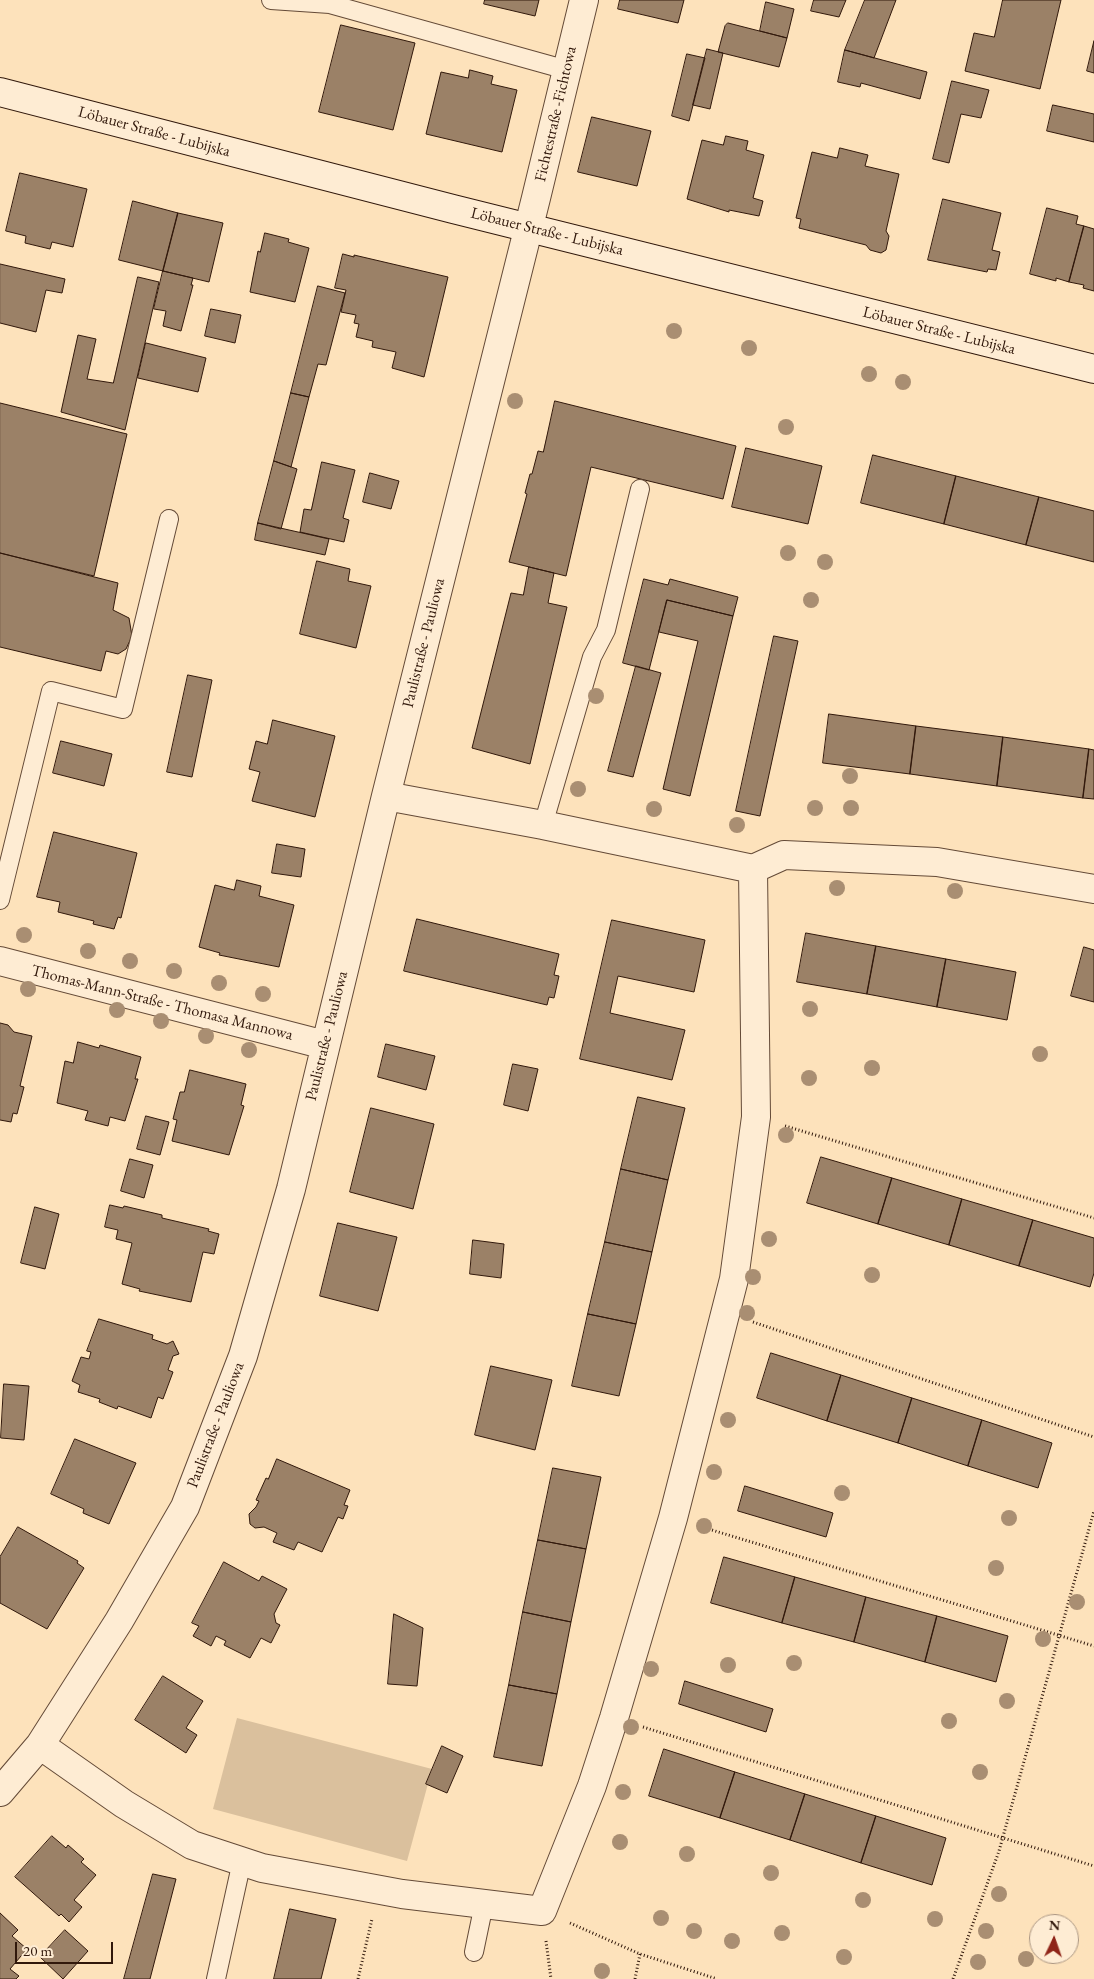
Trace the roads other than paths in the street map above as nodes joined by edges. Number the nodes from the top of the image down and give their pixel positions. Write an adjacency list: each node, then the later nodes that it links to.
1 (271, 0): 3 (lane)
2 (584, 0): 4 (street, Fichtestraße -Fichtowa)
3 (331, 2): 4 (lane)
4 (567, 70): 6 (street, Fichtestraße -Fichtowa)
5 (0, 92): 6 (street, Löbauer Straße - Lubijska)
6 (528, 228): 7 (street, Löbauer Straße - Lubijska); 10 (street, Paulistraße - Pauliowa)
7 (1094, 369)
8 (640, 489): 11 (lane)
9 (169, 519): 14 (lane)
10 (386, 796): 11 (street); 16 (street, Paulistraße - Pauliowa)
11 (543, 825): 12 (street)
12 (753, 869): 13 (street); 20 (street)
13 (1094, 889)
14 (0, 900)
15 (0, 962): 16 (street, Thomas-Mann-Straße - Thomasa Mannowa)
16 (325, 1045): 17 (street, Paulistraße - Pauliowa)
17 (40, 1746): 18 (street, Paulistraße - Pauliowa); 19 (street)
18 (0, 1792)
19 (242, 1861): 20 (street); 22 (lane)
20 (484, 1904): 21 (lane)
21 (474, 1952)
22 (216, 1979)

